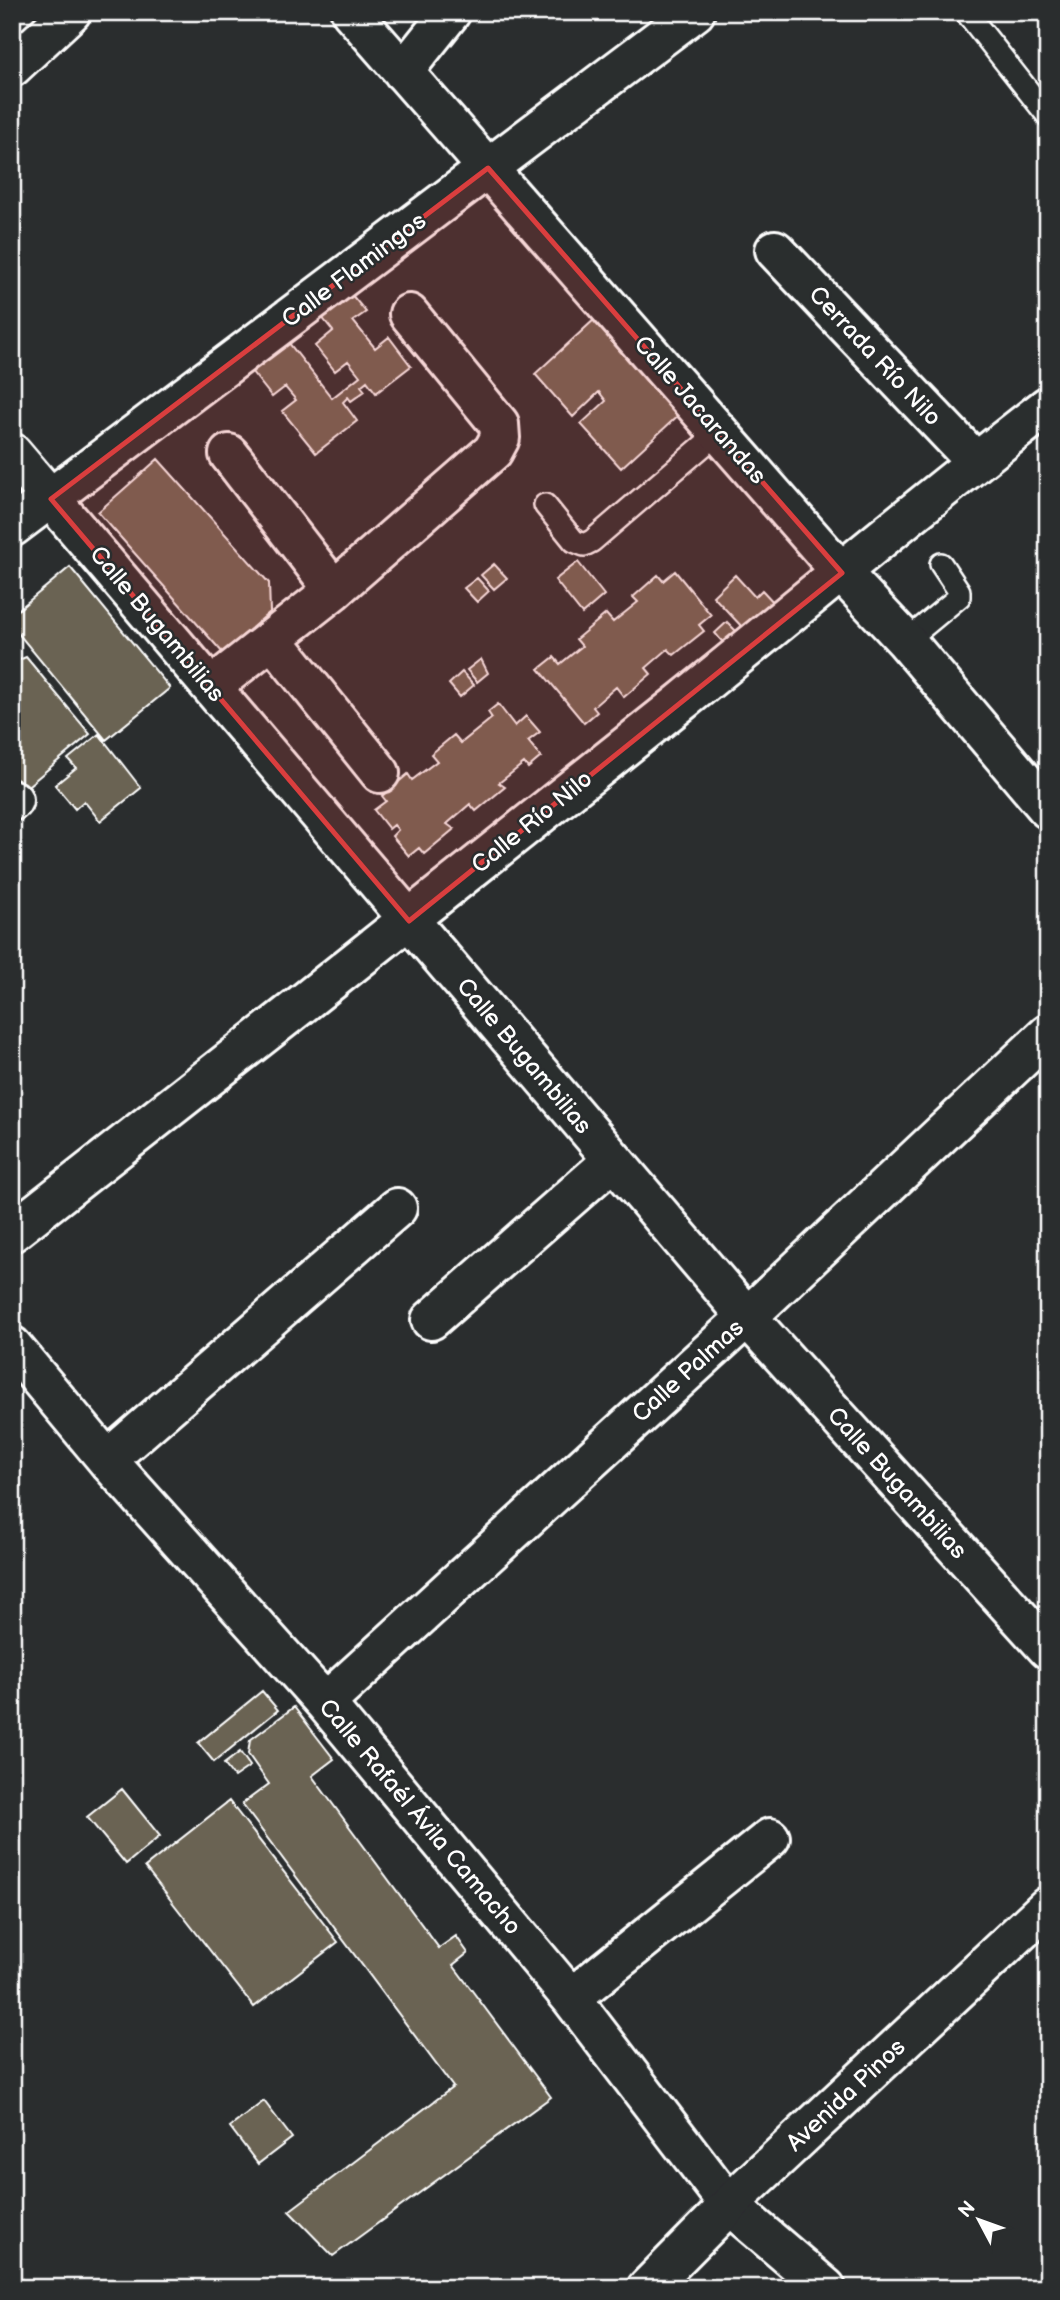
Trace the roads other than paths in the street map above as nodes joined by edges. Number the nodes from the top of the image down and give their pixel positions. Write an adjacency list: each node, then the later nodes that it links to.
1 (71, 12): 6 (street)
2 (351, 12): 7 (street, Calle Jacarandas)
3 (451, 12): 7 (street)
4 (695, 12): 9 (street, Calle Flamingos)
5 (966, 12): 8 (lane)
6 (12, 67)
7 (404, 72): 9 (street, Calle Jacarandas)
8 (1048, 116)
9 (488, 168): 13 (street, Calle Jacarandas); 17 (street, Calle Flamingos)
10 (775, 250): 16 (street, Cerrada Río Nilo)
11 (409, 314): 22 (street)
12 (1048, 406): 16 (street, Calle Río Nilo)
13 (719, 432): 18 (lane); 21 (street, Calle Jacarandas)
14 (12, 453): 17 (street, Calle Bugambilias)
15 (229, 454): 22 (street)
16 (976, 462): 21 (street, Calle Río Nilo)
17 (51, 499): 19 (street, Calle Flamingos); 25 (street, Calle Bugambilias)
18 (545, 505)
19 (12, 527)
20 (941, 564): 24 (lane)
21 (842, 573): 24 (street, Calle Jacarandas); 28 (street, Calle Río Nilo)
22 (334, 590): 23 (street)
23 (273, 640): 25 (street); 26 (street)
24 (906, 641): 27 (street, Calle Jacarandas)
25 (211, 687): 28 (street, Calle Bugambilias)
26 (380, 773)
27 (1048, 809)
28 (409, 920): 30 (street, Calle Bugambilias); 32 (street, Calle Río Nilo)
29 (1048, 1034): 33 (street, Calle Palmas)
30 (612, 1161): 33 (street, Calle Bugambilias); 34 (street)
31 (397, 1208): 36 (street)
32 (12, 1232)
33 (747, 1317): 37 (street, Calle Bugambilias); 38 (street, Calle Palmas)
34 (431, 1320)
35 (12, 1346): 36 (street, Calle Rafaél Ávila Camacho)
36 (107, 1460): 38 (street, Calle Rafaél Ávila Camacho)
37 (1048, 1649)
38 (325, 1703): 41 (street, Calle Rafaél Ávila Camacho)
39 (770, 1838): 41 (street)
40 (1048, 1906): 42 (street, Avenida Pinos)
41 (570, 1998): 42 (street, Calle Rafaél Ávila Camacho)
42 (729, 2205): 43 (street, Avenida Pinos); 44 (street, Calle Rafaél Ávila Camacho)
43 (648, 2288)
44 (826, 2288)

